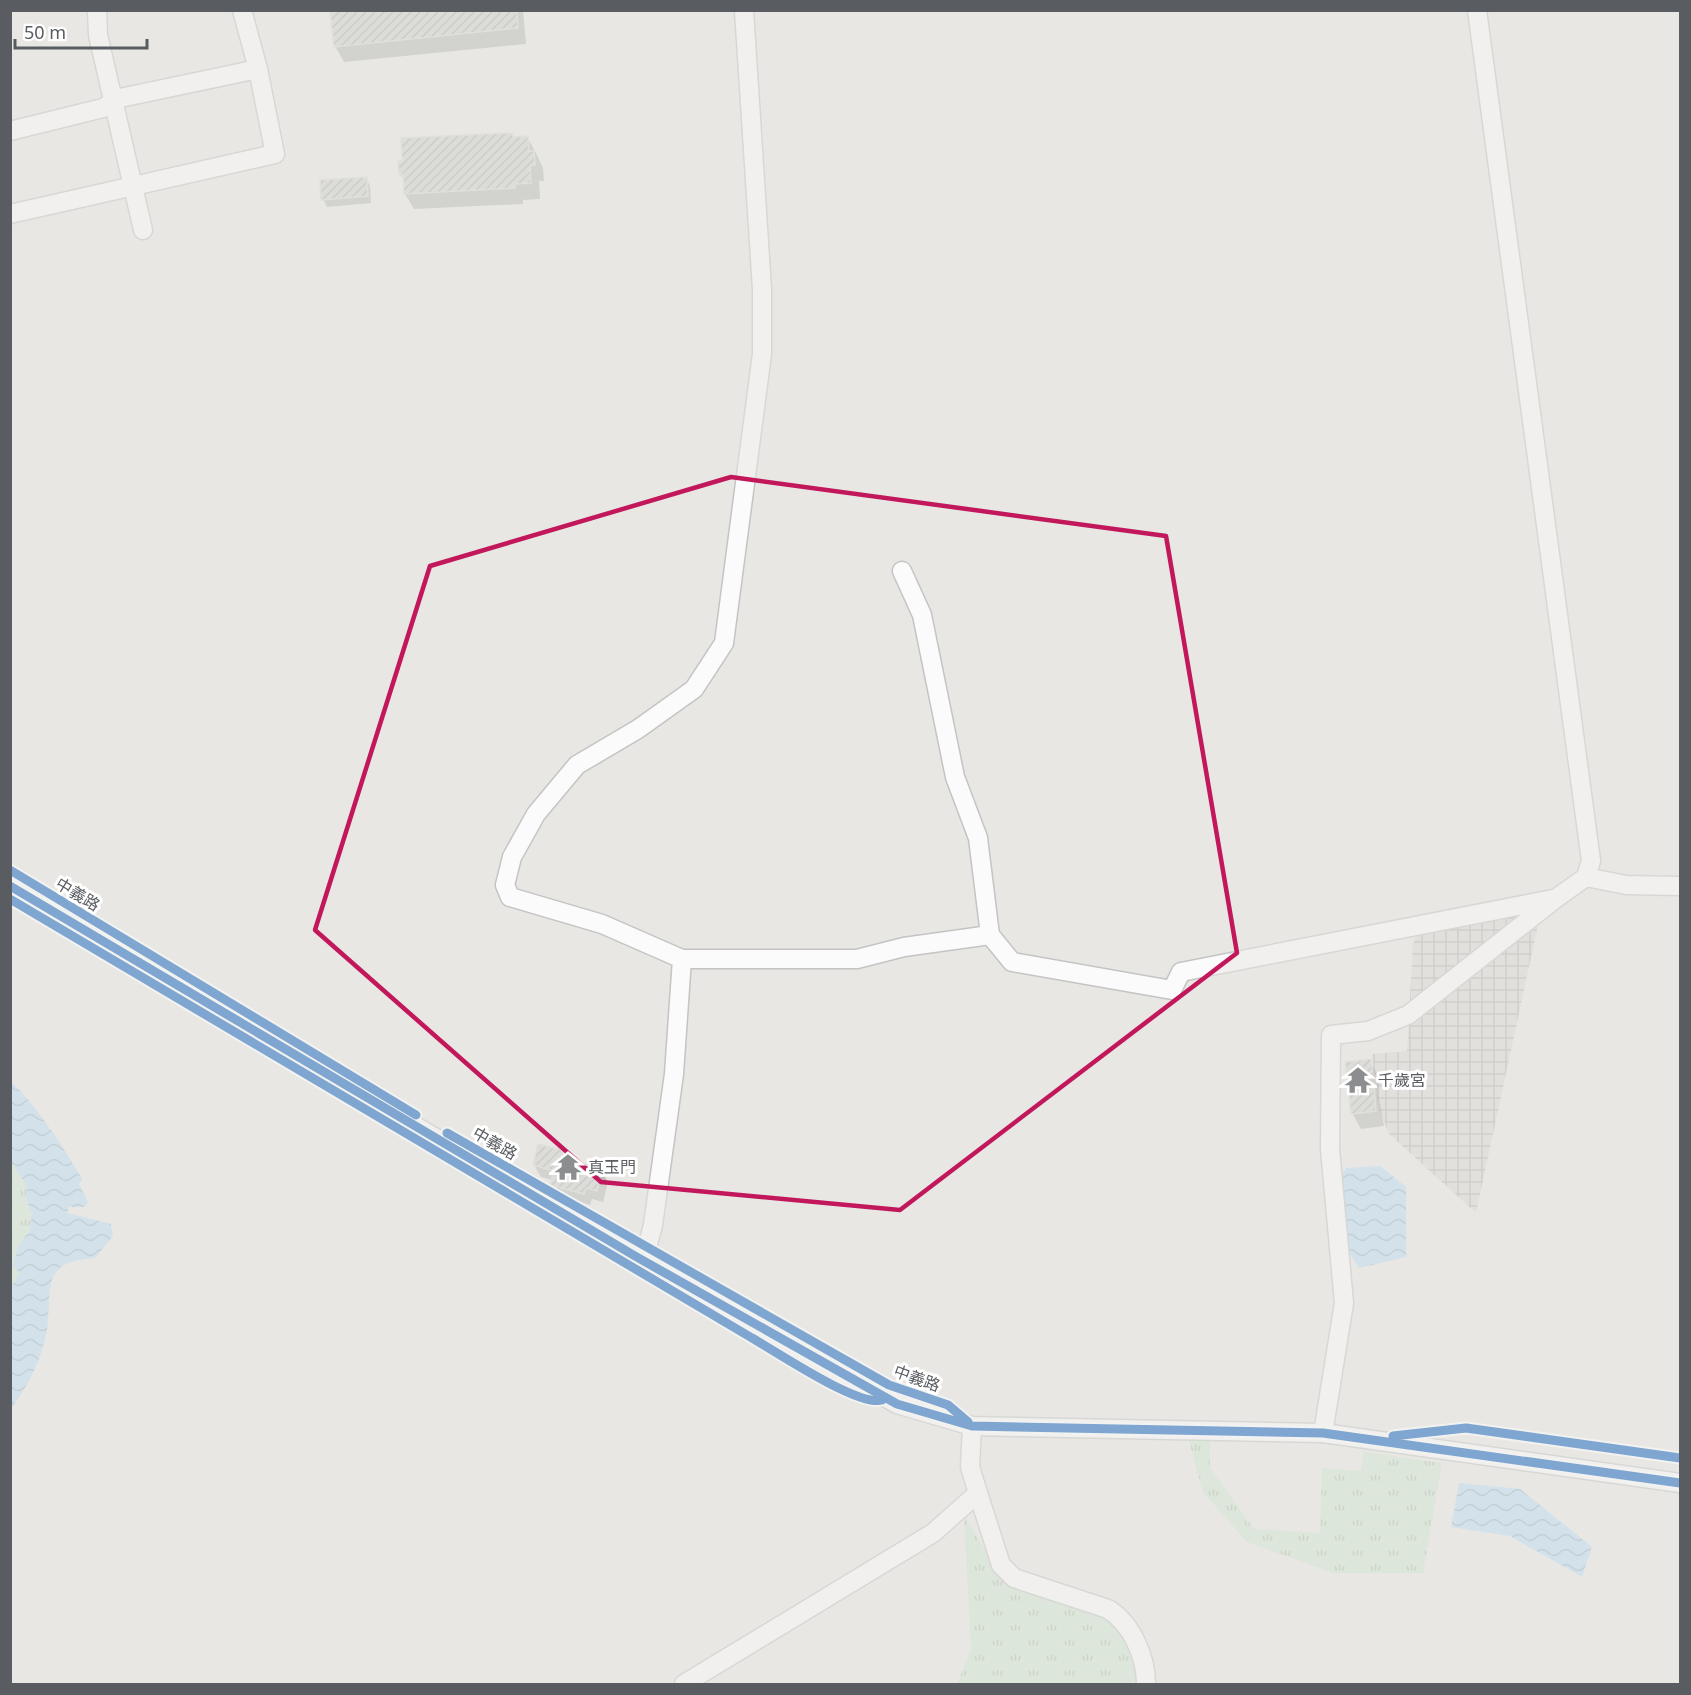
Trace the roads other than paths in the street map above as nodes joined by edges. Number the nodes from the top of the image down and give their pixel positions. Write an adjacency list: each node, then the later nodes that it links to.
1 (97, 10): 6 (street)
2 (242, 10): 5 (street)
3 (744, 10): 17 (street)
4 (1477, 10): 12 (street)
5 (258, 69): 6 (street); 8 (street)
6 (112, 104): 7 (street); 8 (street)
7 (10, 131)
8 (131, 187): 9 (street); 10 (street)
9 (10, 214)
10 (143, 230)
11 (902, 571): 16 (street)
12 (1586, 877): 14 (street); 15 (street)
13 (10, 886): 18 (street, 中義路)
14 (1680, 886)
15 (1555, 898): 16 (street); 20 (street)
16 (990, 935): 17 (street)
17 (682, 959): 18 (street)
18 (635, 1256): 19 (street, 中義路)
19 (972, 1426): 20 (street, 中義路); 22 (street)
20 (1323, 1432): 21 (street, 中義路)
21 (1680, 1483)
22 (978, 1493): 23 (street); 24 (street)
23 (684, 1684)
24 (1146, 1684)

